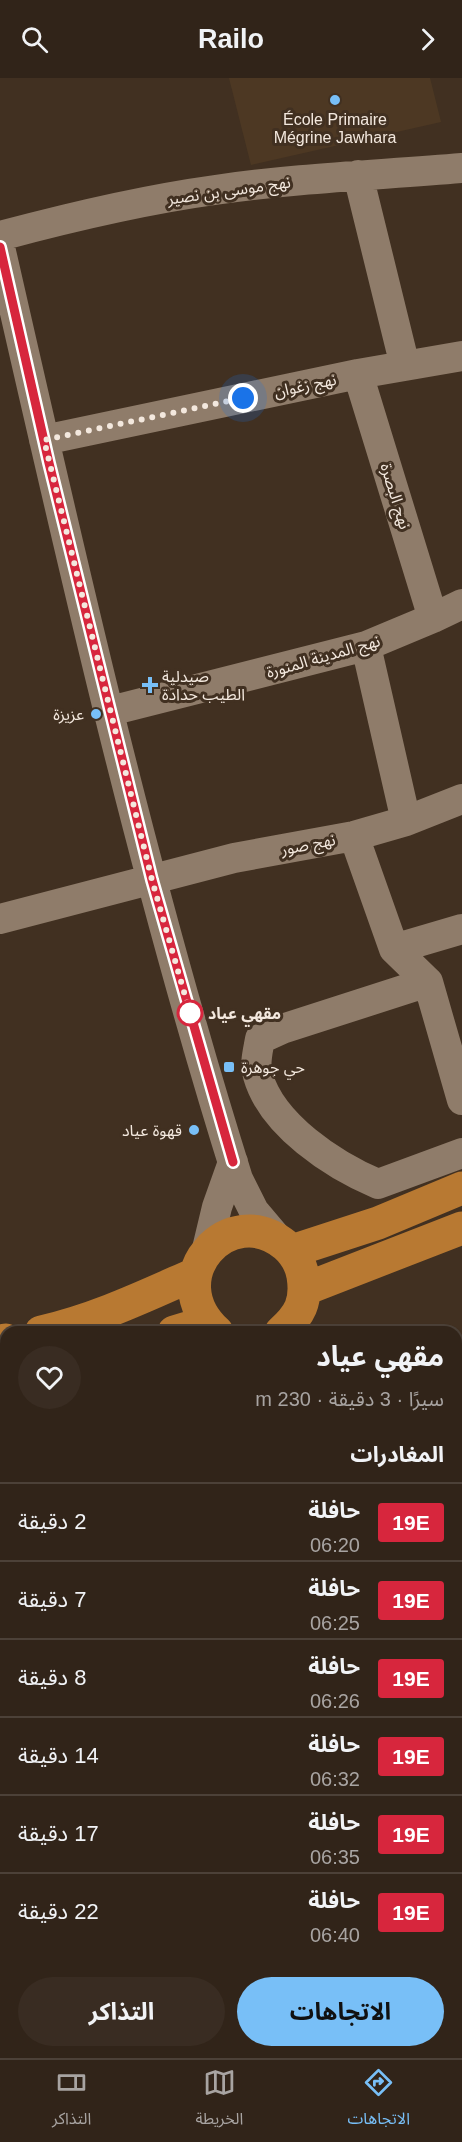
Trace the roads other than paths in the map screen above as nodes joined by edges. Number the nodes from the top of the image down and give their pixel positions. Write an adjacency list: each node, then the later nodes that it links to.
1 (462, 168): 2 (street, نهج موسى بن نصير)
2 (358, 175): 3 (street, نهج موسى بن نصير); 6 (street)
3 (0, 236)
4 (0, 247): 8 (street)
5 (462, 356): 6 (street, نهج زغوان)
6 (405, 366): 7 (street, نهج زغوان)
7 (358, 374): 8 (street, نهج زغوان); 10 (street, نهج البصرة)
8 (44, 440): 12 (street)
9 (462, 604): 10 (street, نهج المدينة المنورة)
10 (434, 618): 11 (street, نهج المدينة المنورة)
11 (366, 646): 12 (street, نهج المدينة المنورة); 14 (street)
12 (110, 711): 16 (street)
13 (462, 800): 14 (street, نهج صور)
14 (406, 821): 15 (street, نهج صور)
15 (354, 836): 16 (street, نهج صور); 19 (street)
16 (152, 880): 17 (street, نهج صور); 23 (street)
17 (0, 919)
18 (462, 929): 19 (street)
19 (394, 949): 20 (street)
20 (428, 982): 21 (street); 22 (street)
21 (462, 1100)
22 (462, 1153)
23 (233, 1162): 26 (street); 27 (street)
24 (462, 1188): 26 (highway)
25 (462, 1228): 28 (highway)
26 (284, 1244): 27 (highway); 28 (highway)
27 (201, 1264): 29 (highway); 30 (highway)
28 (301, 1308): 31 (highway)
29 (66, 1326)
30 (211, 1326)
31 (288, 1326)

